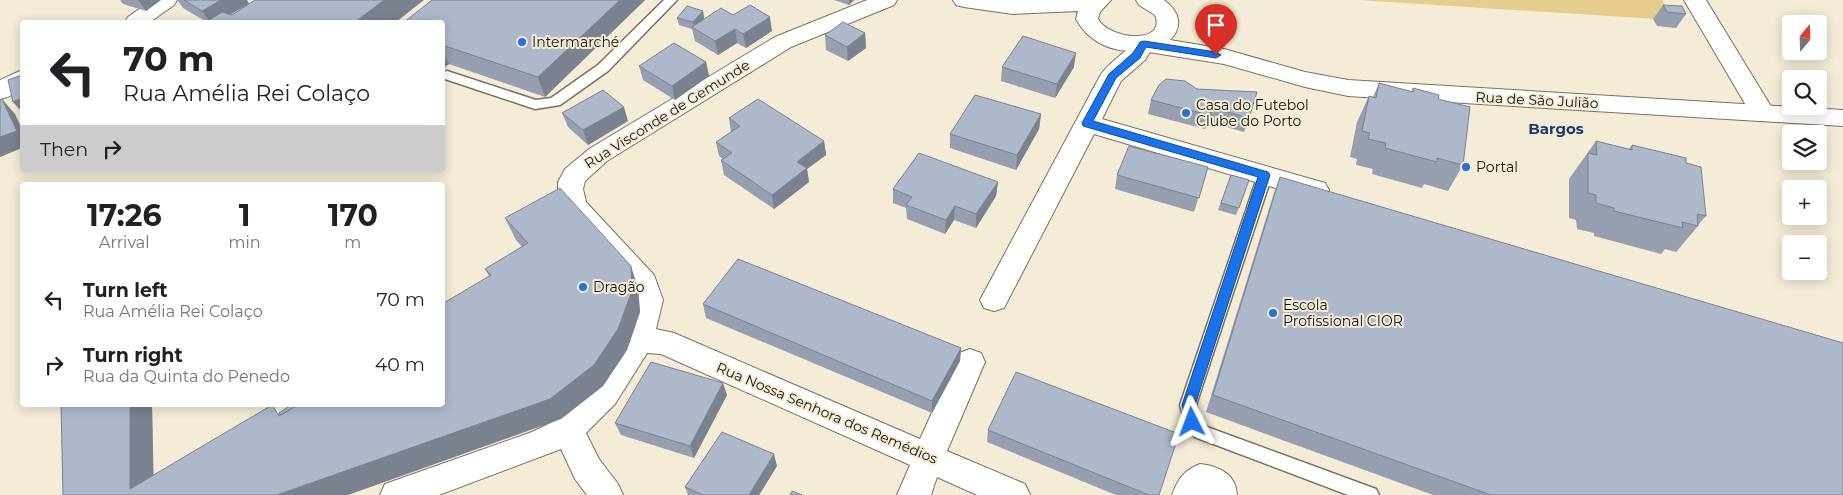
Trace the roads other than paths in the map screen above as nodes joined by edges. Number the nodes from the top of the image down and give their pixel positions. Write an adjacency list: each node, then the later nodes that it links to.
1 (166, 0): 9 (street)
2 (671, 0): 13 (lane)
3 (886, 0): 23 (street, Rua Visconde de Gemunde)
4 (964, 0): 7 (street)
5 (1695, 0): 17 (street)
6 (1097, 2): 7 (street); 10 (street)
7 (1013, 3): 10 (street)
8 (1156, 5): 11 (street); 12 (street, Rua de São Julião)
9 (139, 20)
10 (1101, 36): 11 (street, Rua de São Julião); 14 (street)
11 (1144, 44): 12 (street, Rua de São Julião); 14 (street)
12 (1235, 59): 17 (street, Rua de São Julião)
13 (447, 75)
14 (1112, 76): 19 (street)
15 (20, 79): 16 (street)
16 (0, 91)
17 (1764, 113): 18 (street, Rua de São Julião)
18 (1843, 118)
19 (1087, 123): 20 (street); 22 (street)
20 (1264, 175): 21 (street); 33 (lane)
21 (1340, 197)
22 (994, 300)
23 (639, 340): 25 (street, Rua Visconde de Gemunde); 26 (street, Rua Nossa Senhora dos Remédios)
24 (970, 362): 26 (street)
25 (568, 430): 27 (street, Rua Visconde de Gemunde); 28 (street)
26 (929, 457): 29 (street); 30 (street, Rua Nossa Senhora dos Remédios)
27 (397, 495)
28 (606, 495)
29 (914, 495)
30 (1013, 495)
31 (1189, 495): 32 (street)
32 (1220, 495)
33 (1370, 495)

